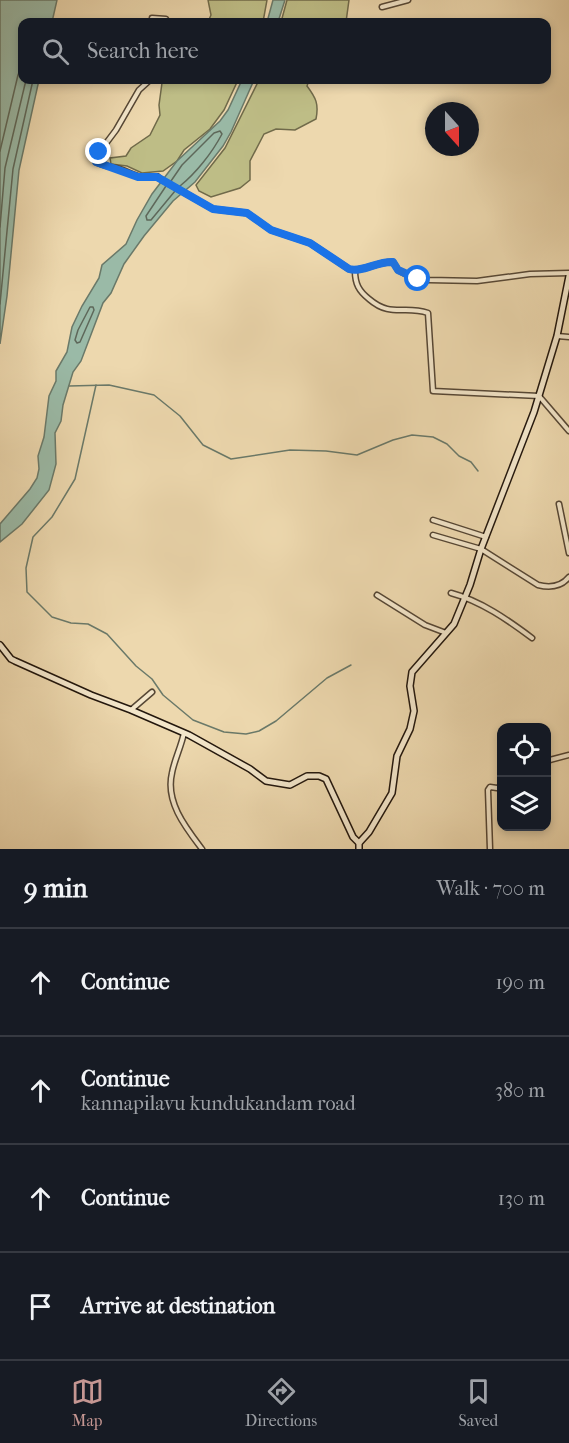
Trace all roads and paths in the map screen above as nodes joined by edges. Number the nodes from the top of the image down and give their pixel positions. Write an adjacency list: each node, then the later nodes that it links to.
1 (408, 0): 2 (street)
2 (382, 7)
3 (146, 84): 4 (street)
4 (355, 271): 5 (street); 8 (street)
5 (569, 275): 6 (main road)
6 (557, 336): 7 (street); 8 (main road)
7 (569, 338)
8 (539, 396): 9 (street); 13 (main road)
9 (569, 431)
10 (559, 504): 15 (street)
11 (434, 520): 13 (street)
12 (433, 535): 14 (street)
13 (486, 537): 14 (main road)
14 (481, 549): 16 (street); 19 (main road)
15 (569, 553)
16 (569, 577)
17 (451, 593): 19 (street)
18 (377, 595): 20 (street)
19 (465, 597): 20 (main road); 21 (street)
20 (446, 633): 29 (main road)
21 (532, 638)
22 (0, 645): 24 (main road)
23 (152, 692): 24 (street)
24 (131, 710): 25 (main road)
25 (184, 733): 29 (main road); 30 (street)
26 (569, 755): 27 (street)
27 (551, 760)
28 (497, 788): 31 (street)
29 (359, 846)
30 (202, 849)
31 (490, 849)

